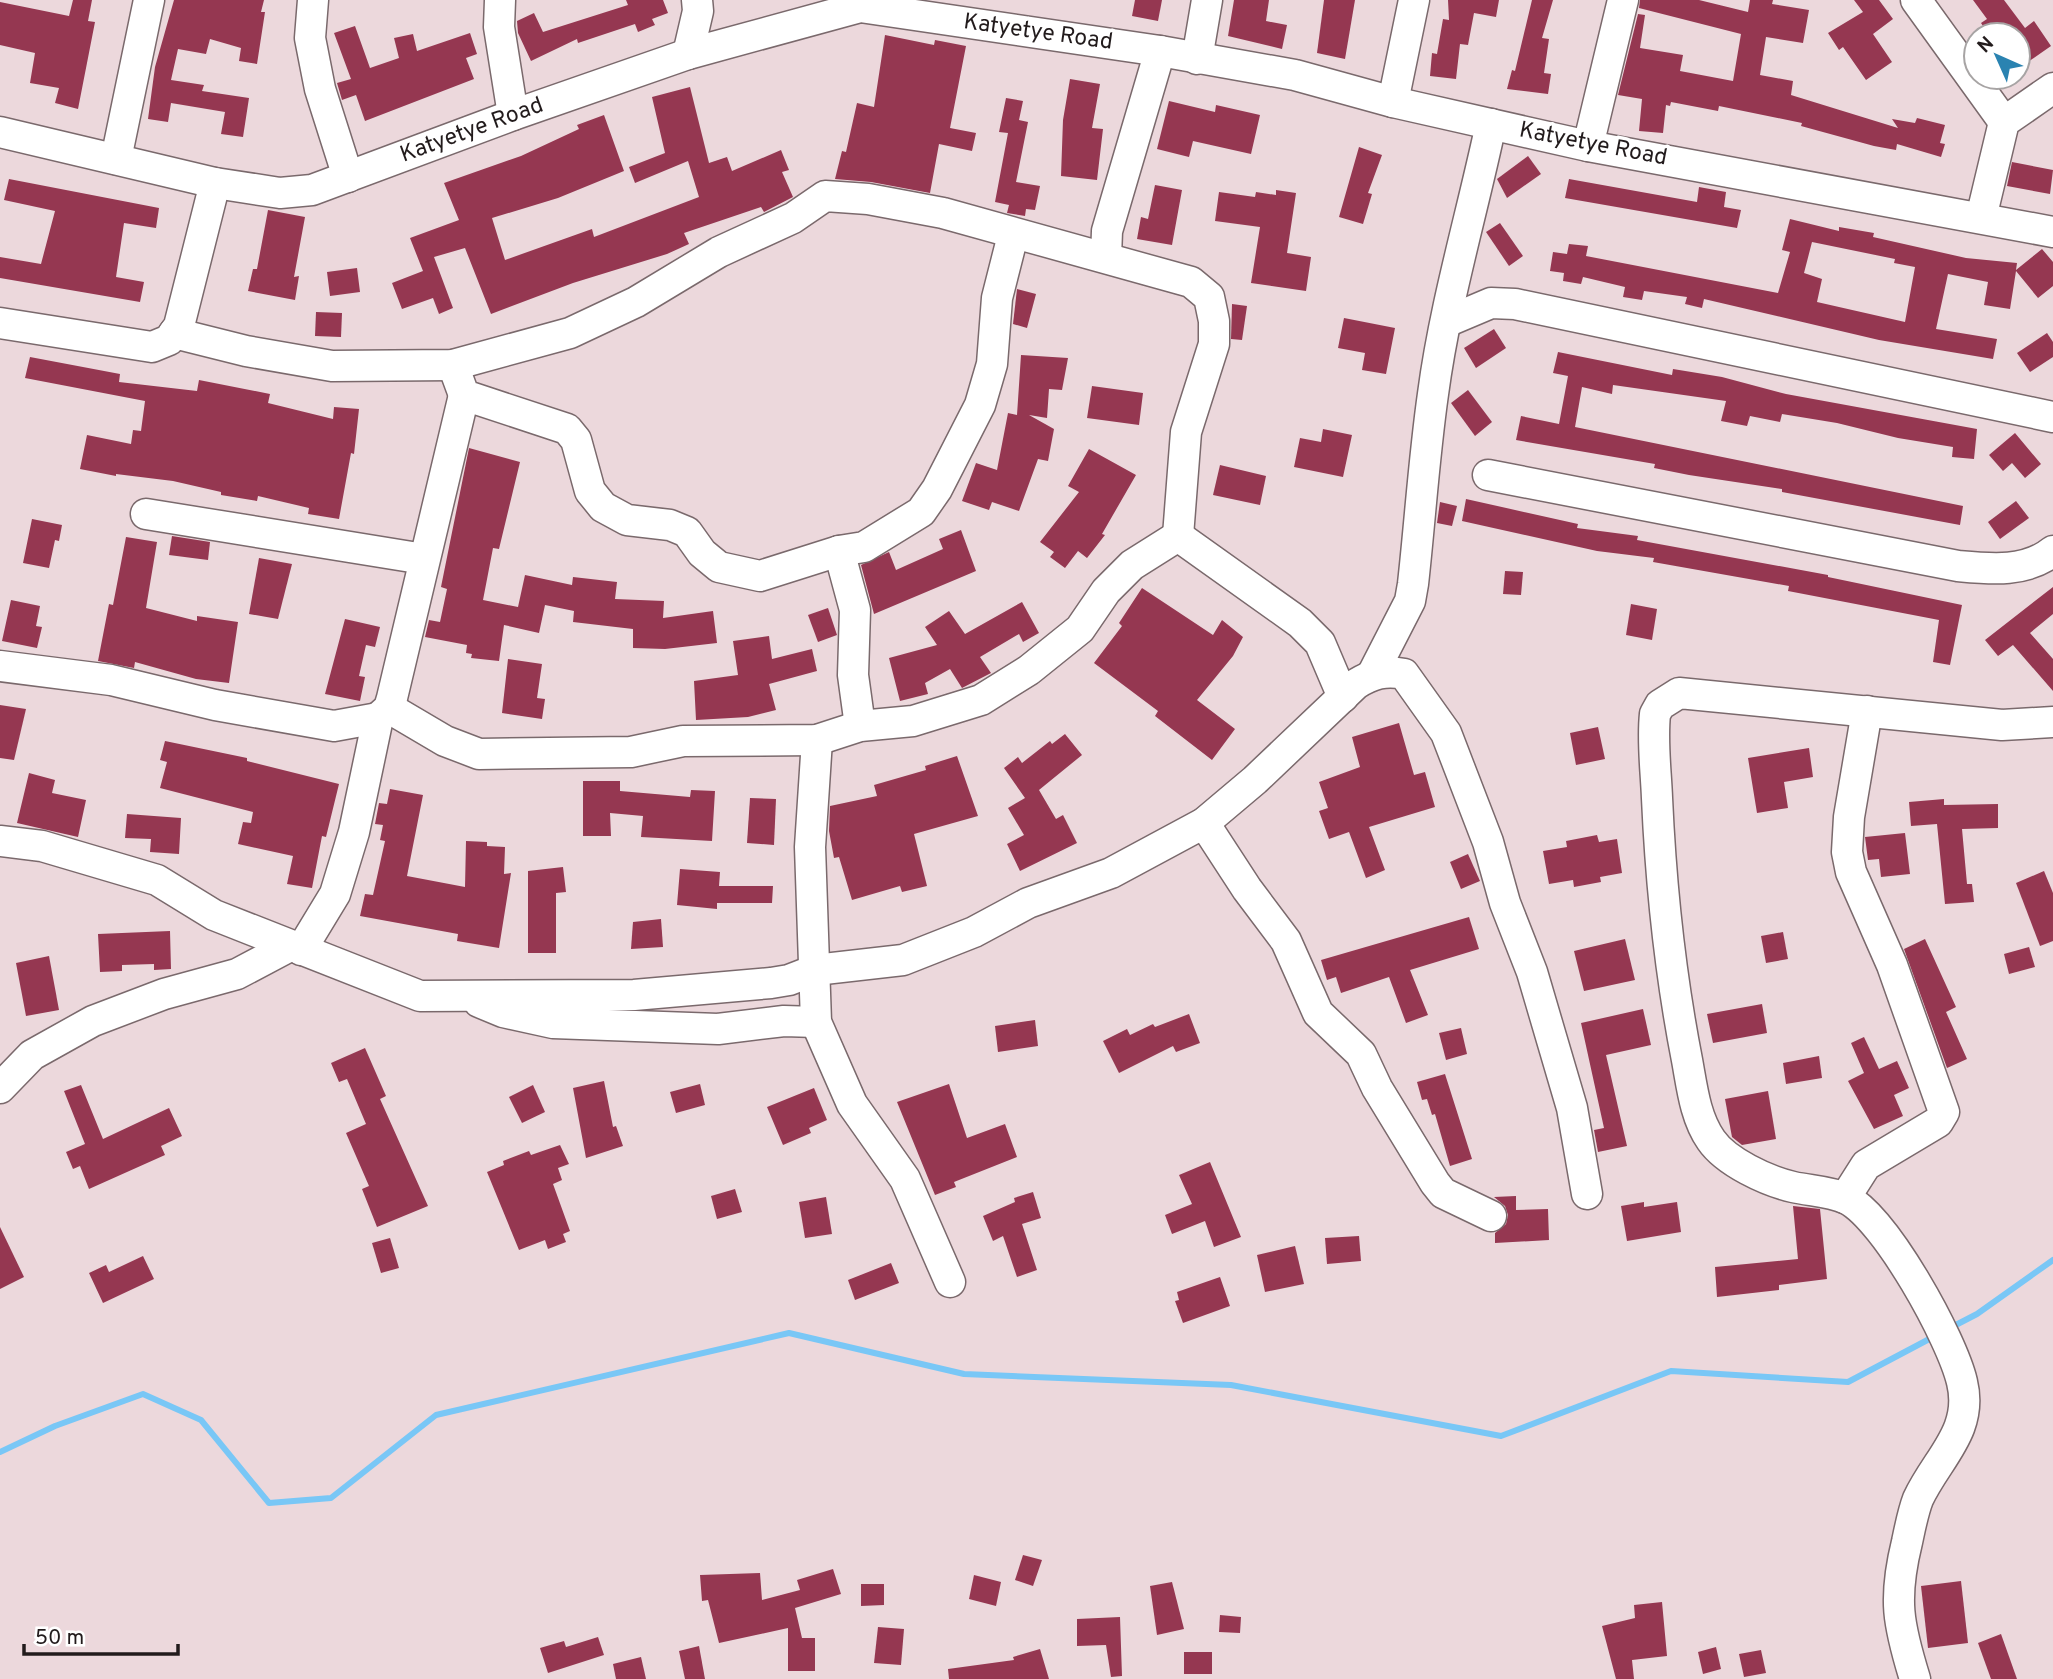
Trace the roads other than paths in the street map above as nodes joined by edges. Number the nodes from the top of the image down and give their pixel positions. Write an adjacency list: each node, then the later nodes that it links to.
1 (149, 0): 20 (street)
2 (313, 0): 21 (street)
3 (500, 0): 15 (street)
4 (697, 0): 11 (street)
5 (1207, 0): 12 (street)
6 (1414, 0): 14 (street)
7 (1623, 0): 19 (street)
8 (1916, 0): 16 (street)
9 (860, 3): 10 (street, Katyetye Road); 11 (street, Katyetye Road)
10 (1160, 51): 12 (street, Katyetye Road); 26 (street)
11 (688, 54): 15 (street, Katyetye Road)
12 (1197, 58): 14 (street, Katyetye Road)
13 (2053, 88): 16 (street)
14 (1393, 102): 17 (street, Katyetye Road)
15 (513, 115): 21 (street, Katyetye Road)
16 (2004, 122): 23 (street)
17 (1490, 124): 19 (street, Katyetye Road); 27 (street)
18 (0, 132): 20 (street, Katyetye Road)
19 (1588, 146): 23 (street, Katyetye Road)
20 (116, 159): 22 (street, Katyetye Road)
21 (348, 177): 22 (street, Katyetye Road)
22 (215, 183): 29 (street)
23 (1981, 218): 24 (street, Katyetye Road)
24 (2053, 232)
25 (1013, 234): 26 (street); 30 (street); 36 (street)
26 (1106, 257): 35 (street)
27 (1446, 322): 32 (street); 40 (street)
28 (0, 323): 29 (street)
29 (174, 333): 30 (street)
30 (453, 365): 31 (street)
31 (464, 395): 36 (street); 38 (street)
32 (2053, 417)
33 (1488, 475): 37 (street)
34 (146, 514): 38 (street)
35 (1178, 536): 41 (street); 45 (street)
36 (839, 551): 45 (street)
37 (2053, 551)
38 (424, 559): 43 (street)
39 (0, 666): 43 (street)
40 (1372, 675): 41 (street); 54 (street)
41 (1343, 698): 47 (street)
42 (1867, 711): 44 (street); 55 (street); 55 (street)
43 (384, 713): 46 (street); 49 (street)
44 (2053, 722)
45 (860, 726): 46 (street)
46 (817, 740): 50 (street)
47 (1204, 823): 50 (street); 56 (street)
48 (0, 841): 49 (street)
49 (296, 948): 51 (street); 53 (street)
50 (814, 970): 51 (street); 52 (street)
51 (466, 996): 52 (street)
52 (816, 1022): 57 (street)
53 (0, 1088)
54 (1587, 1194)
55 (1845, 1198): 58 (street)
56 (1491, 1216)
57 (950, 1282)
58 (1915, 1679)

